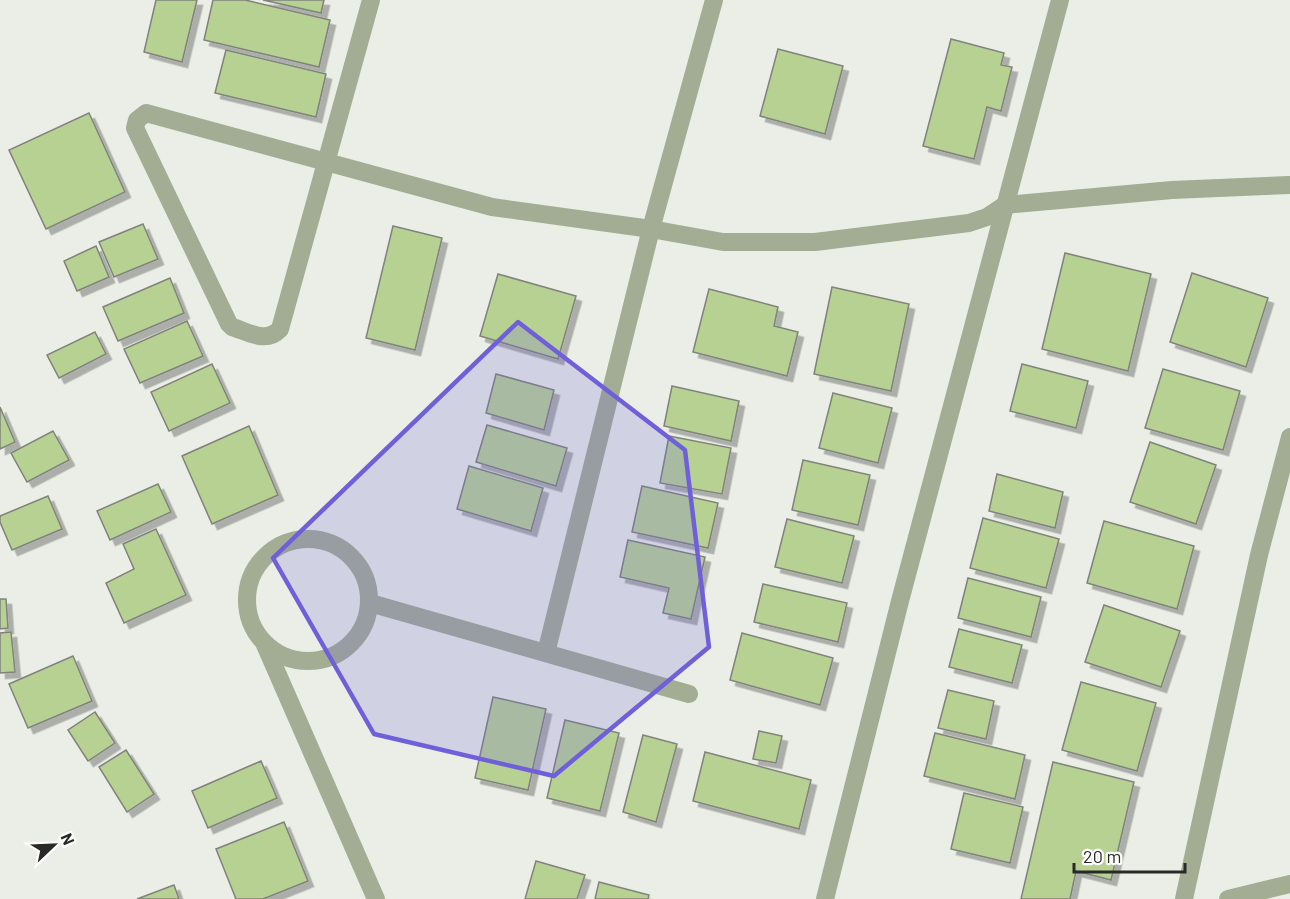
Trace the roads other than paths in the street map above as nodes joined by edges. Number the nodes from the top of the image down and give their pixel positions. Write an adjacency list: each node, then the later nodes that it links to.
1 (371, 0): 4 (street)
2 (714, 0): 7 (street)
3 (1060, 0): 6 (street)
4 (325, 163): 4 (street); 7 (street)
5 (1290, 185): 6 (street)
6 (1005, 205): 7 (street); 15 (street)
7 (651, 229): 11 (street)
8 (1290, 437): 16 (street)
9 (370, 603): 10 (street); 10 (street); 11 (street)
10 (264, 644): 14 (street)
11 (546, 653): 12 (street)
12 (689, 694)
13 (1290, 884): 17 (street)
14 (376, 899)
15 (825, 899)
16 (1184, 899)
17 (1228, 899)

